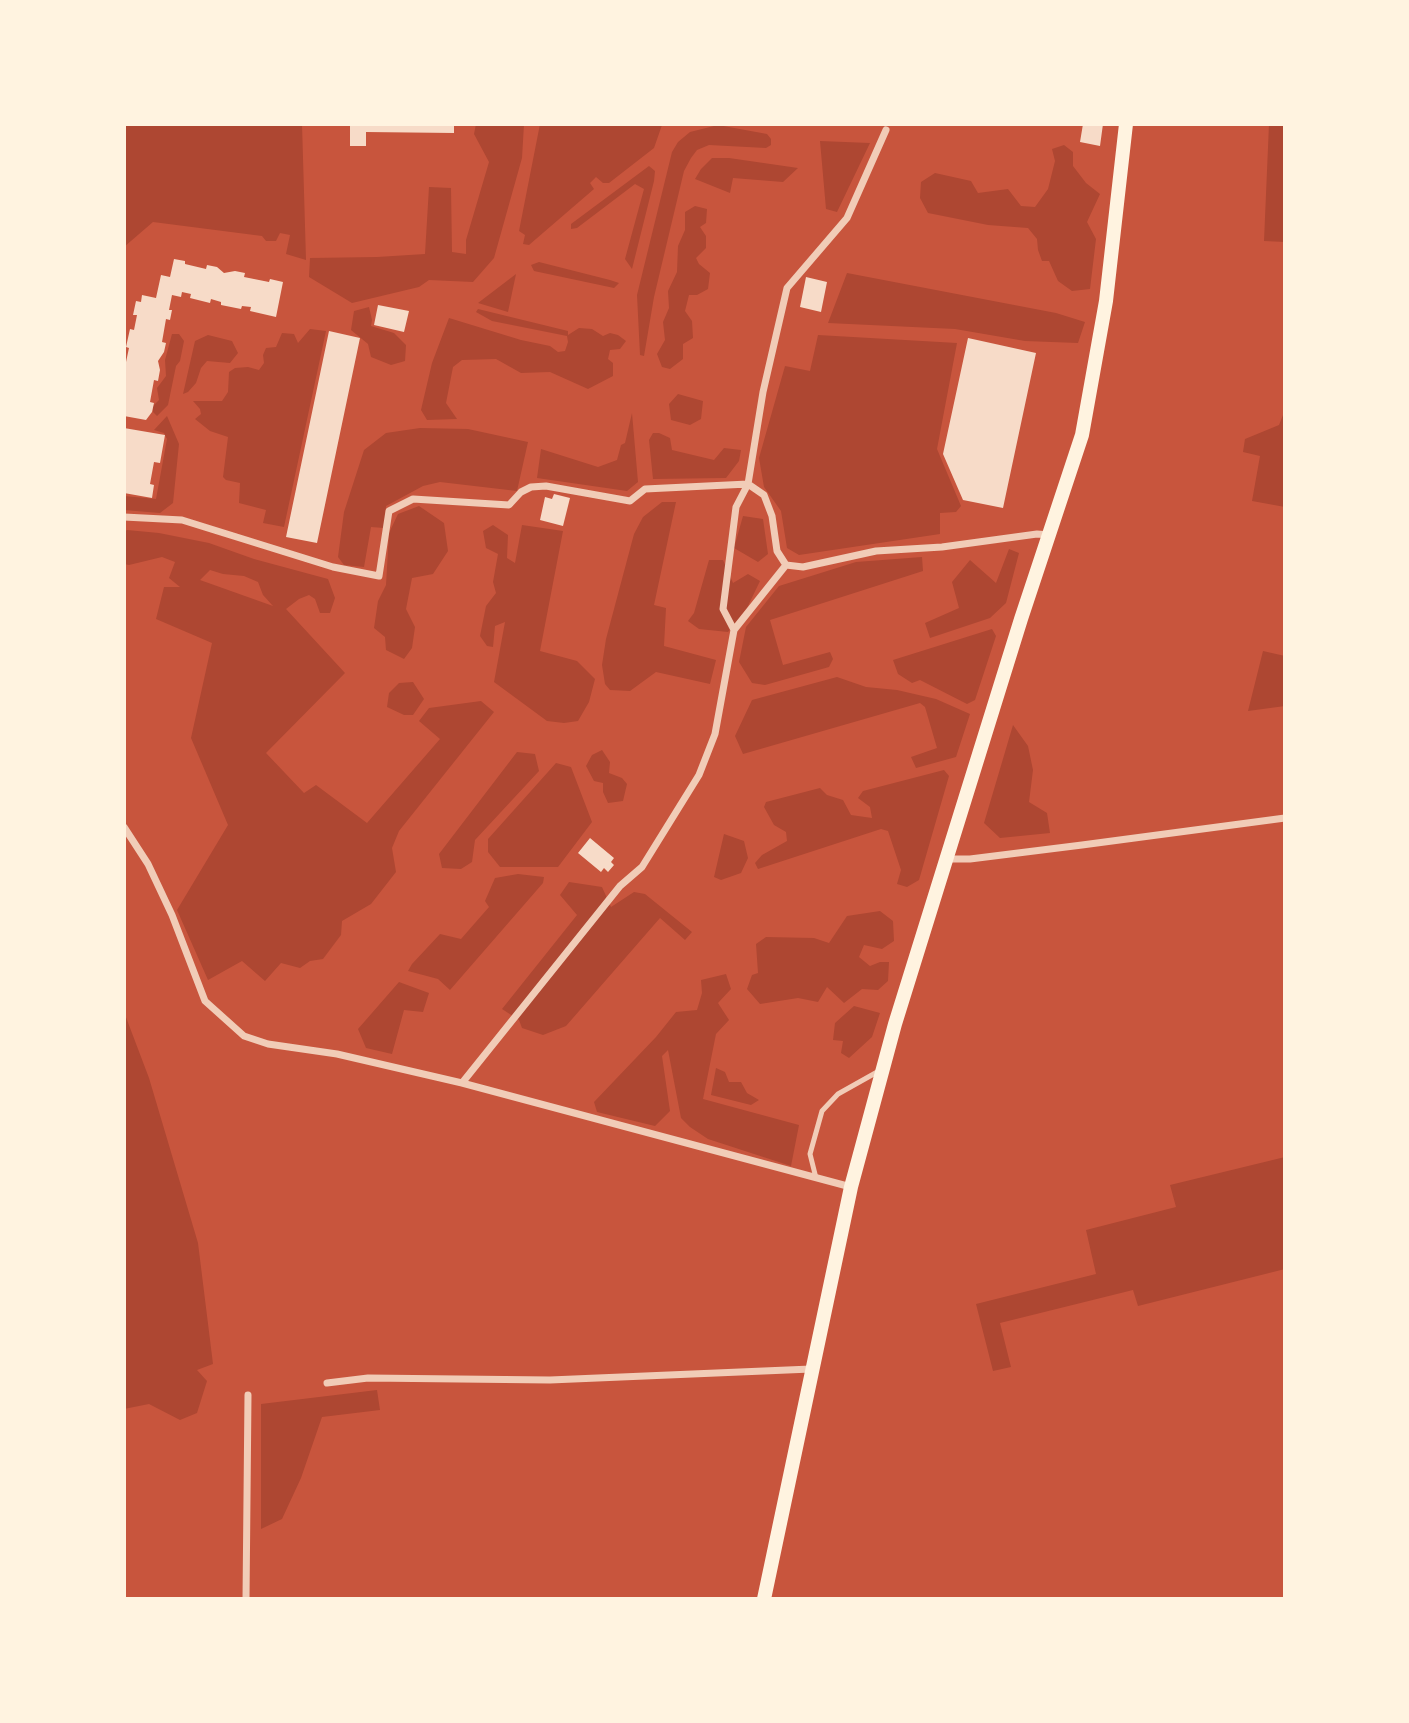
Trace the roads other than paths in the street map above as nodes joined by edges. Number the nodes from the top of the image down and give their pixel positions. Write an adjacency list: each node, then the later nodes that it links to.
1 (1126, 124): 5 (main road)
2 (886, 130): 3 (street)
3 (748, 484): 4 (street); 6 (street); 7 (street)
4 (124, 517)
5 (1051, 535): 6 (street); 10 (main road)
6 (786, 565): 7 (street)
7 (734, 631): 12 (street)
8 (1285, 818): 10 (street)
9 (124, 827): 12 (street)
10 (947, 859): 11 (main road)
11 (882, 1069): 13 (lane); 14 (main road)
12 (462, 1083): 13 (street)
13 (816, 1178): 14 (street)
14 (851, 1187): 15 (main road)
15 (811, 1368): 16 (street); 19 (main road)
16 (327, 1383)
17 (248, 1395): 18 (street)
18 (246, 1599)
19 (764, 1599)

